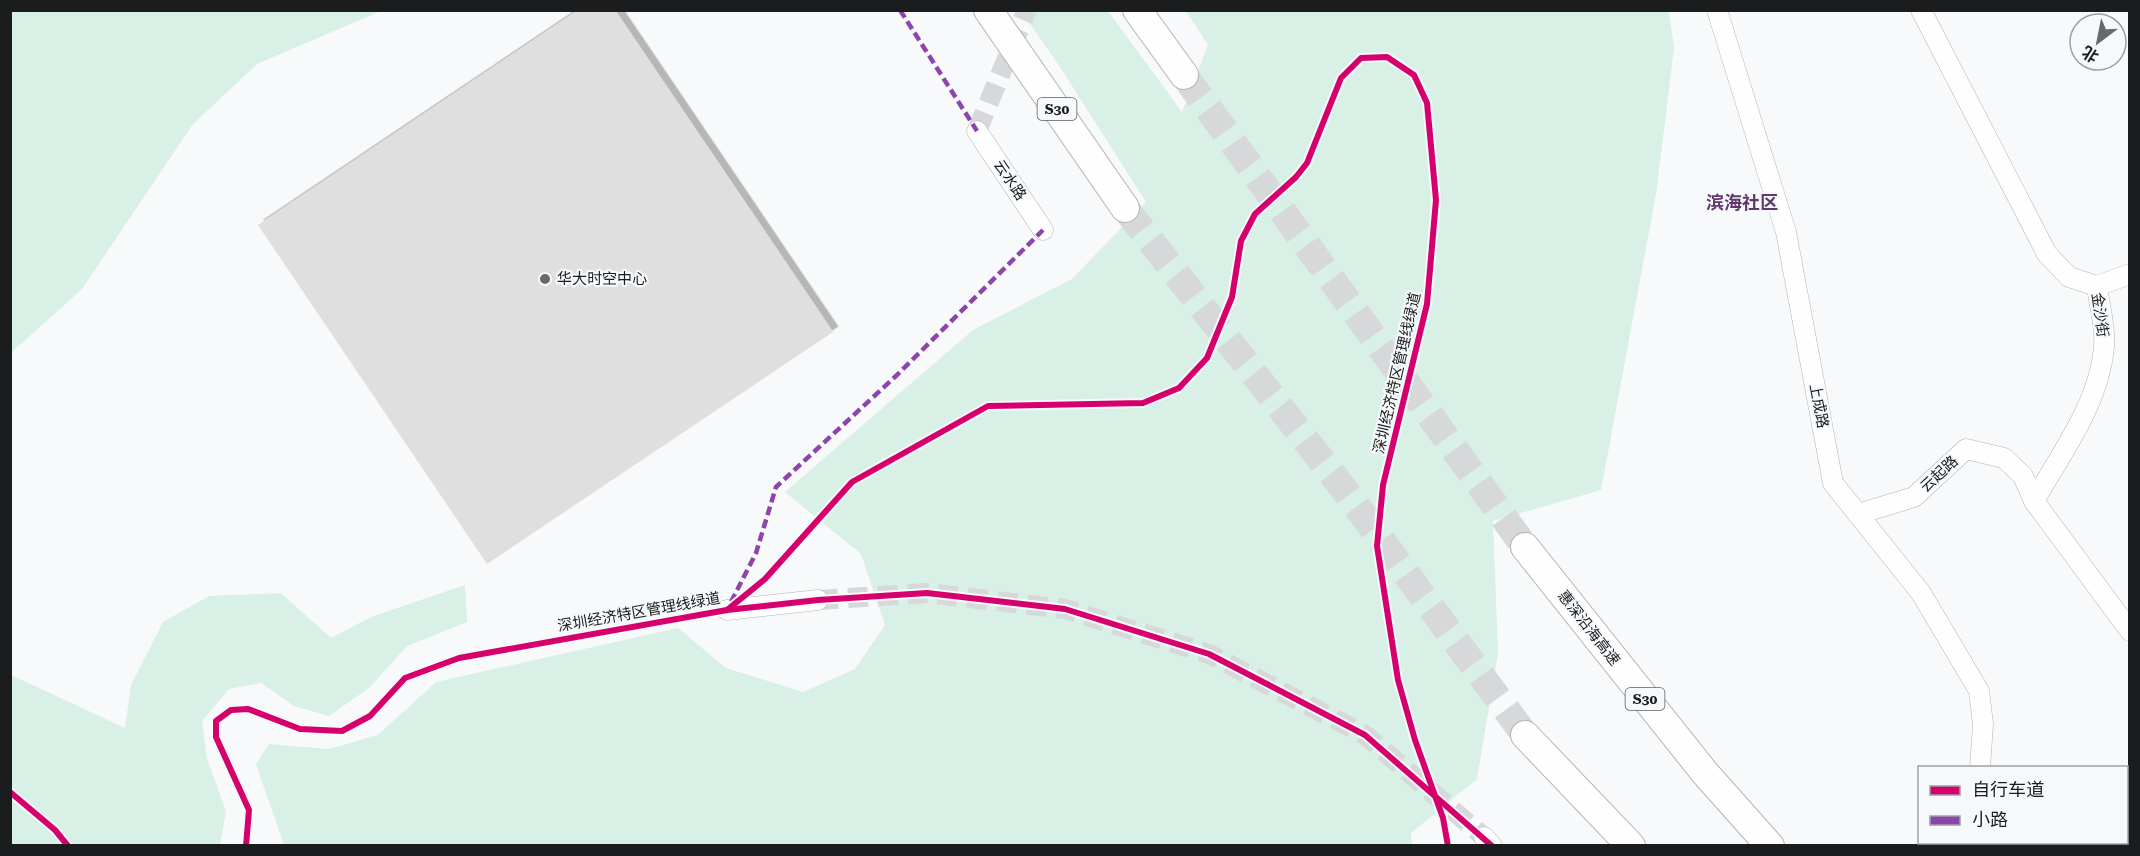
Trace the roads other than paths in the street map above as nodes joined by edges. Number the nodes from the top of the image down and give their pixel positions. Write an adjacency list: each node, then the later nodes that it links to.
1 (988, 10): 7 (highway, S30)
2 (1137, 10): 5 (highway)
3 (1717, 10): 12 (street, 上成路)
4 (1921, 10): 10 (street, 金沙街)
5 (1184, 75)
6 (977, 131): 8 (street, 云水路)
7 (1125, 208)
8 (1043, 230)
9 (2130, 274): 10 (street)
10 (2097, 286): 11 (street, 金沙街)
11 (2034, 501): 12 (street, 云起路); 16 (street)
12 (1858, 514): 18 (street, 上成路)
13 (1525, 547): 20 (highway, 惠深沿海高速 / S30)
14 (818, 600): 15 (street)
15 (727, 610)
16 (2130, 631)
17 (1525, 735): 19 (highway)
18 (1980, 766)
19 (1631, 846)
20 (1770, 846)

